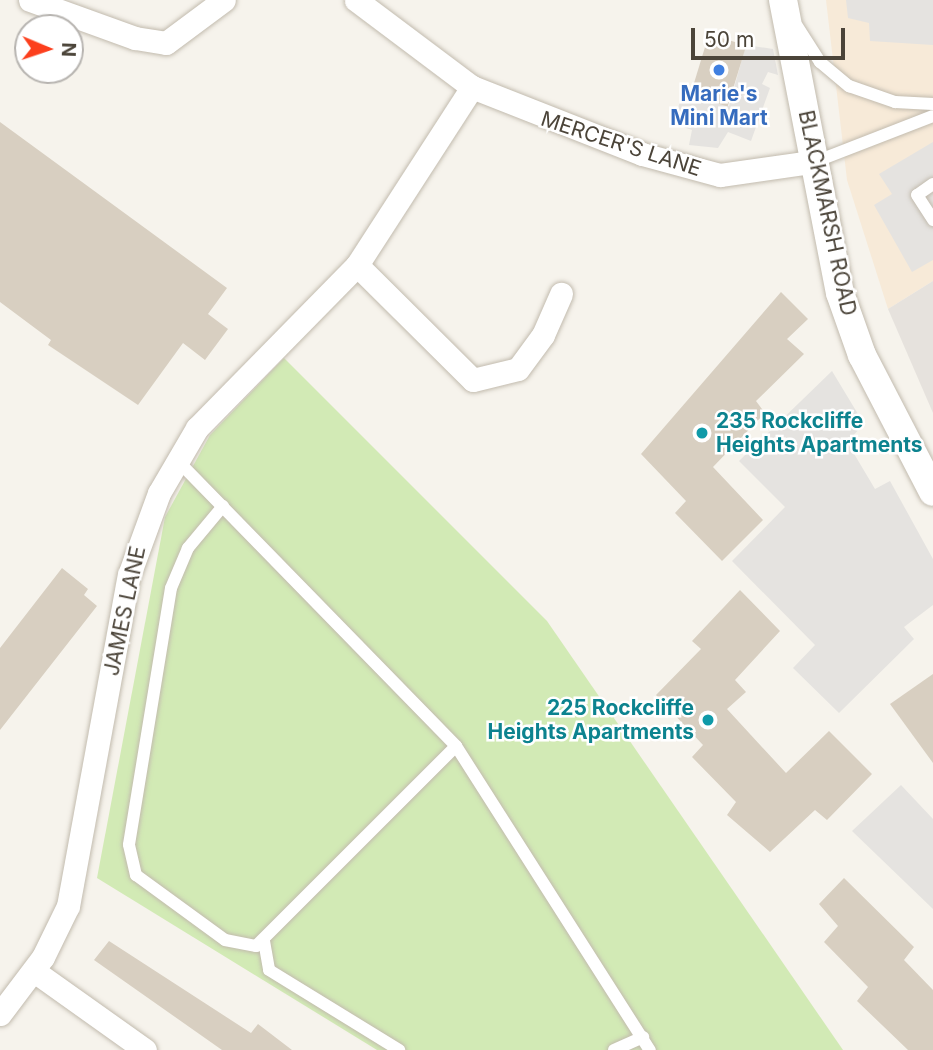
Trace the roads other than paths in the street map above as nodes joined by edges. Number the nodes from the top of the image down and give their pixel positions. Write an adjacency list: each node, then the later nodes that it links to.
1 (30, 0): 2 (street)
2 (224, 0)
3 (356, 0): 5 (street, MERCER'S LANE)
4 (784, 3): 6 (lane); 8 (street, BLACKMARSH ROAD)
5 (472, 87): 8 (street, MERCER'S LANE); 11 (street, JAMES LANE)
6 (933, 104)
7 (933, 116): 8 (lane)
8 (817, 161): 14 (street, BLACKMARSH ROAD)
9 (933, 184): 10 (lane)
10 (933, 220)
11 (357, 265): 12 (street); 13 (street, JAMES LANE)
12 (561, 294)
13 (176, 459): 15 (lane); 18 (street, JAMES LANE)
14 (933, 492)
15 (223, 506): 16 (lane); 17 (lane)
16 (456, 746): 17 (lane); 20 (lane)
17 (264, 941): 22 (lane)
18 (34, 971): 19 (street, JAMES LANE); 21 (street)
19 (0, 1014)
20 (643, 1037): 23 (lane); 24 (lane)
21 (145, 1050)
22 (399, 1050)
23 (614, 1050)
24 (650, 1050)

